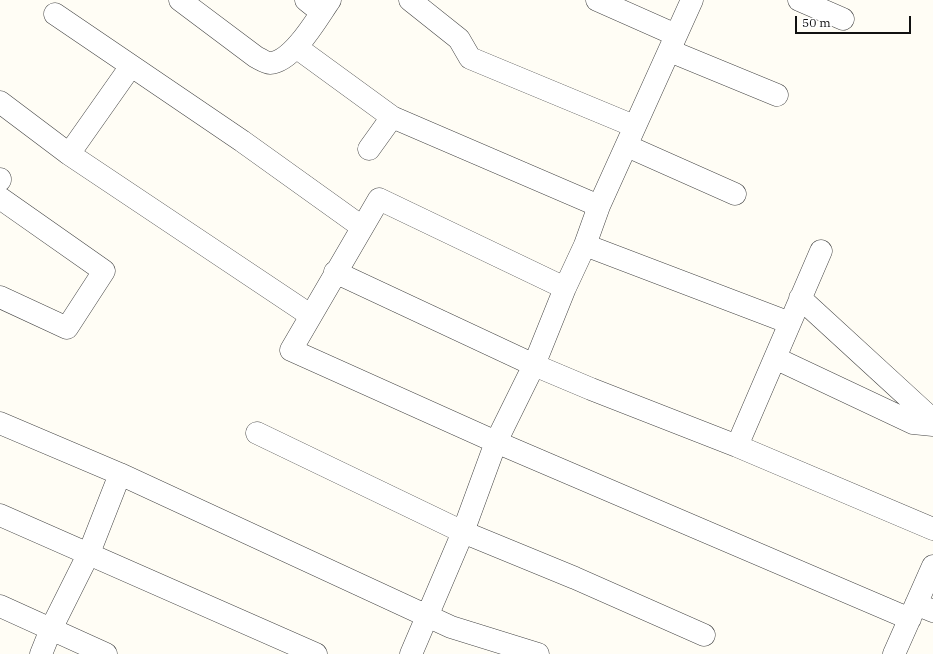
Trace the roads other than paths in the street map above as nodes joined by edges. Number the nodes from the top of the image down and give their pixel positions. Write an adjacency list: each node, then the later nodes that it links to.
1 (180, 0): 10 (street)
2 (410, 0): 15 (street)
3 (597, 0): 9 (street)
4 (692, 0): 9 (street)
5 (799, 0): 8 (street)
6 (319, 4): 10 (street)
7 (55, 14): 11 (street)
8 (843, 19)
9 (673, 43): 12 (street); 15 (street)
10 (296, 47): 14 (street)
11 (131, 66): 18 (street); 22 (street)
12 (777, 94)
13 (0, 102): 18 (street)
14 (392, 117): 17 (street); 21 (street)
15 (634, 126): 16 (street)
16 (627, 146): 19 (street); 21 (street)
17 (369, 149)
18 (69, 154): 29 (street)
19 (735, 194)
20 (0, 198): 27 (street)
21 (599, 206): 23 (street)
22 (362, 227): 25 (street); 26 (street)
23 (585, 245): 26 (street); 30 (street)
24 (821, 251): 28 (street)
25 (335, 272): 29 (street); 32 (street)
26 (565, 288): 32 (street)
27 (0, 297)
28 (800, 298): 30 (street); 33 (street)
29 (310, 315): 37 (street)
30 (790, 323): 31 (street)
31 (775, 358): 35 (street); 38 (street)
32 (534, 365): 37 (street); 38 (street)
33 (933, 420)
34 (0, 422): 39 (street)
35 (933, 425)
36 (257, 433): 42 (street)
37 (496, 442): 42 (street); 46 (street)
38 (737, 446): 41 (street)
39 (120, 474): 43 (street); 47 (street)
40 (0, 515): 43 (street)
41 (933, 529)
42 (463, 532): 47 (street); 49 (street)
43 (89, 553): 48 (street); 53 (street)
44 (933, 566): 46 (street)
45 (0, 606): 48 (street)
46 (920, 611): 57 (street)
47 (428, 616): 50 (street); 54 (street)
48 (51, 629): 51 (street); 52 (street)
49 (704, 635)
50 (485, 639): 55 (street); 56 (street)
51 (41, 654)
52 (106, 654)
53 (316, 654)
54 (411, 654)
55 (511, 654)
56 (538, 654)
57 (894, 654)

